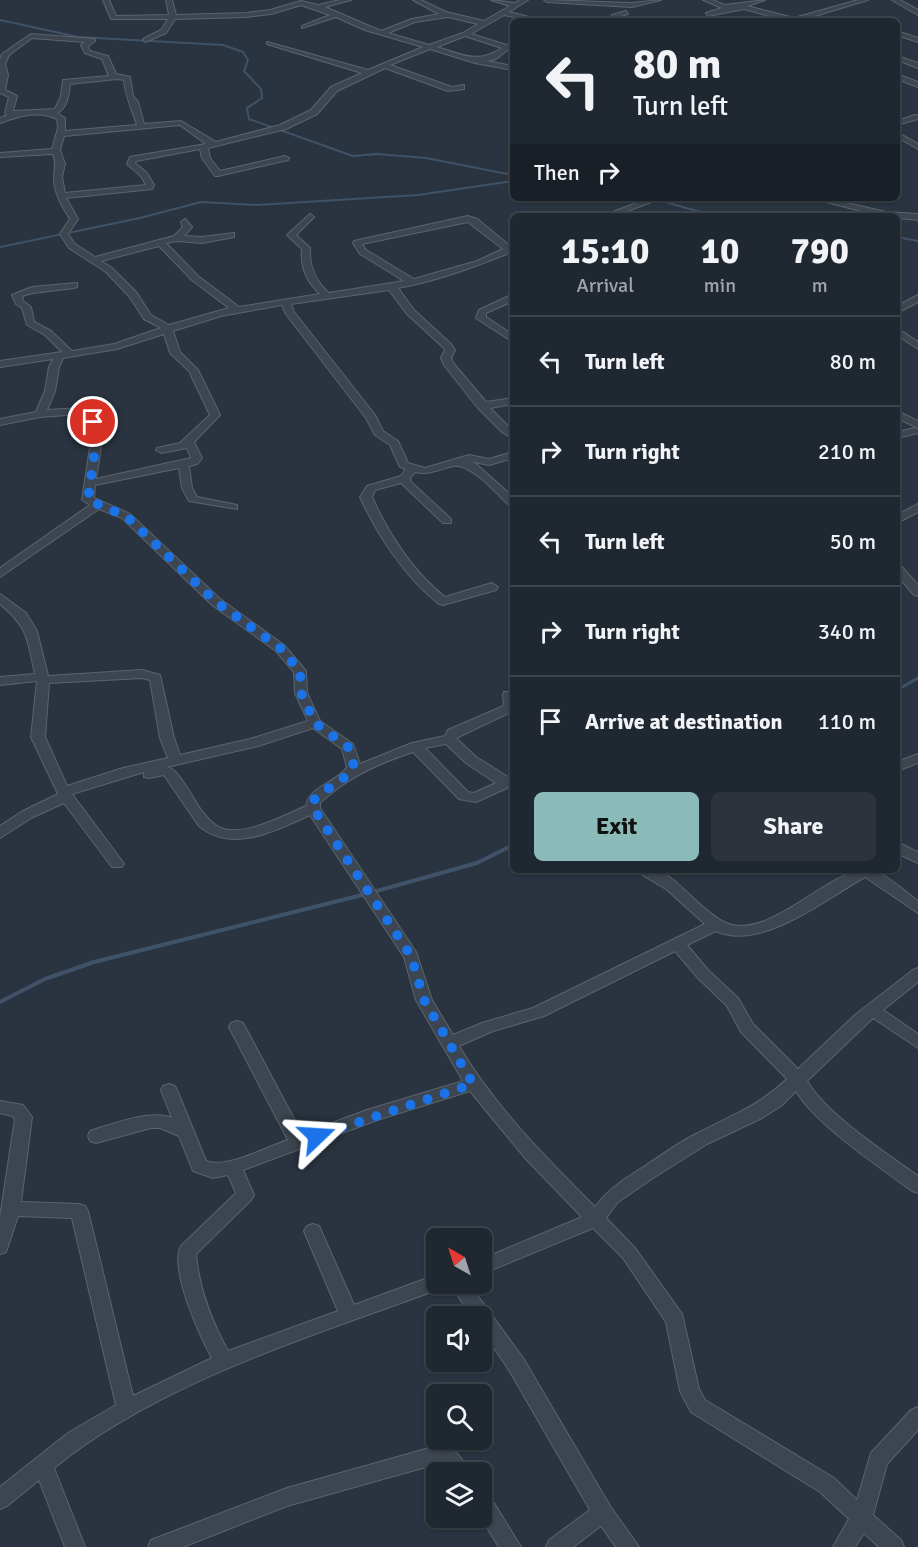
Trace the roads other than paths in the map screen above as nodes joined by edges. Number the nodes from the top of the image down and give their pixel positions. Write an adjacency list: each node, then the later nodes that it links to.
1 (106, 0): 25 (street)
2 (169, 0): 25 (street)
3 (309, 0): 17 (street)
4 (348, 0): 17 (street)
5 (416, 0): 24 (street)
6 (494, 0): 16 (street)
7 (525, 0): 16 (street)
8 (547, 0): 15 (street)
9 (658, 0): 15 (street)
10 (706, 0): 18 (street)
11 (762, 0): 18 (street)
12 (865, 0): 29 (street)
13 (913, 0): 14 (street)
14 (896, 1): 21 (street)
15 (595, 2)
16 (515, 5): 19 (street)
17 (318, 7): 23 (street); 25 (street)
18 (736, 7): 22 (street); 28 (street)
19 (501, 12): 26 (street); 30 (street)
20 (626, 13): 27 (street)
21 (918, 13)
22 (708, 14)
23 (336, 15): 31 (street); 32 (street)
24 (448, 15): 30 (street); 32 (street)
25 (173, 17): 35 (street)
26 (528, 18)
27 (614, 18)
28 (780, 18)
29 (802, 18)
30 (485, 23): 33 (street)
31 (304, 27)
32 (382, 33): 38 (street)
33 (465, 34): 38 (street); 40 (street)
34 (900, 34): 36 (street)
35 (145, 40)
36 (918, 40)
37 (269, 43): 44 (street)
38 (433, 48): 40 (street); 41 (street)
39 (900, 58): 42 (street)
40 (478, 61): 43 (street)
41 (384, 65): 44 (street); 48 (street)
42 (918, 66)
43 (510, 67)
44 (369, 73): 56 (street)
45 (117, 77): 45 (street); 53 (street)
46 (900, 77): 47 (street)
47 (918, 85)
48 (461, 87)
49 (900, 115): 50 (street)
50 (915, 118): 52 (street)
51 (0, 121): 54 (street)
52 (900, 122)
53 (141, 126): 54 (street); 56 (street)
54 (61, 134): 59 (street)
55 (900, 136): 58 (street)
56 (217, 144): 57 (street)
57 (204, 147): 61 (street); 62 (street)
58 (918, 147)
59 (56, 151): 60 (street); 62 (street)
60 (0, 154)
61 (285, 158)
62 (61, 196): 76 (street)
63 (650, 201): 65 (street)
64 (827, 201): 66 (street)
65 (615, 213)
66 (878, 213)
67 (900, 216): 69 (street)
68 (310, 217): 80 (street)
69 (918, 217)
70 (185, 222): 72 (street)
71 (231, 235): 72 (street)
72 (174, 237): 73 (street)
73 (162, 244): 76 (street); 85 (street)
74 (510, 248): 77 (street)
75 (510, 250): 77 (street)
76 (94, 260): 86 (street)
77 (413, 283): 79 (street)
78 (75, 285): 90 (street)
79 (393, 288): 80 (street); 93 (street)
80 (327, 296): 83 (street)
81 (510, 298): 88 (street)
82 (918, 298): 84 (street)
83 (286, 302): 85 (street); 105 (street)
84 (900, 308)
85 (236, 309): 86 (street)
86 (167, 328): 90 (street); 100 (street)
87 (900, 333): 89 (street)
88 (510, 337)
89 (918, 346)
90 (64, 355): 91 (street); 94 (street)
91 (0, 364)
92 (510, 401): 93 (street)
93 (482, 406): 98 (street)
94 (40, 414): 96 (street); 106 (street)
95 (900, 416): 97 (street)
96 (0, 422)
97 (917, 429): 99 (street)
98 (510, 433)
99 (900, 434)
100 (186, 442): 101 (street); 104 (street)
101 (161, 450)
102 (510, 455): 103 (street)
103 (459, 463): 105 (street); 107 (street)
104 (184, 465): 106 (street); 109 (street)
105 (408, 474): 112 (street); 115 (street)
106 (91, 483): 108 (street)
107 (510, 500)
108 (99, 504): 114 (street); 121 (street)
109 (234, 507)
110 (918, 507): 111 (street)
111 (900, 517)
112 (447, 521)
113 (900, 571): 116 (street)
114 (0, 573)
115 (492, 587)
116 (918, 592)
117 (0, 598): 118 (street)
118 (42, 678): 119 (street); 124 (street); 129 (street)
119 (0, 681)
120 (510, 703): 122 (street)
121 (315, 723): 124 (street); 128 (street)
122 (449, 739): 123 (street); 123 (street)
123 (417, 748): 128 (street)
124 (176, 758): 127 (street)
125 (918, 758): 126 (street)
126 (900, 767)
127 (128, 771): 129 (street); 130 (street)
128 (348, 777): 130 (street)
129 (65, 794): 131 (street); 134 (street)
130 (313, 808): 145 (street)
131 (0, 833)
132 (900, 849): 133 (street)
133 (918, 858)
134 (117, 864)
135 (652, 873): 139 (street)
136 (859, 873): 139 (street)
137 (868, 873): 138 (street)
138 (918, 908)
139 (715, 925): 140 (street)
140 (677, 944): 145 (street); 146 (street)
141 (918, 974): 142 (street)
142 (872, 1010): 144 (street); 146 (street)
143 (237, 1027): 152 (street)
144 (918, 1042)
145 (450, 1043): 147 (street)
146 (798, 1080): 154 (street); 156 (street)
147 (473, 1084): 152 (street); 156 (street)
148 (168, 1090): 150 (street)
149 (0, 1107): 155 (street)
150 (186, 1132): 151 (street); 153 (street)
151 (96, 1136)
152 (298, 1143): 153 (street)
153 (233, 1167): 163 (street)
154 (918, 1186)
155 (11, 1209): 158 (street); 164 (street)
156 (597, 1218): 159 (street); 170 (street)
157 (313, 1231): 162 (street)
158 (0, 1247)
159 (492, 1263)
160 (426, 1286): 162 (street)
161 (466, 1294): 169 (street)
162 (349, 1314): 163 (street)
163 (224, 1361): 164 (street)
164 (127, 1409): 167 (street)
165 (918, 1416): 170 (street)
166 (453, 1462): 173 (street)
167 (42, 1464): 168 (street); 172 (street)
168 (0, 1499)
169 (603, 1513): 175 (street); 176 (street)
170 (863, 1516): 177 (street); 178 (street)
171 (492, 1518): 174 (street)
172 (75, 1547)
173 (158, 1547)
174 (511, 1547)
175 (555, 1547)
176 (629, 1547)
177 (843, 1547)
178 (894, 1547)

